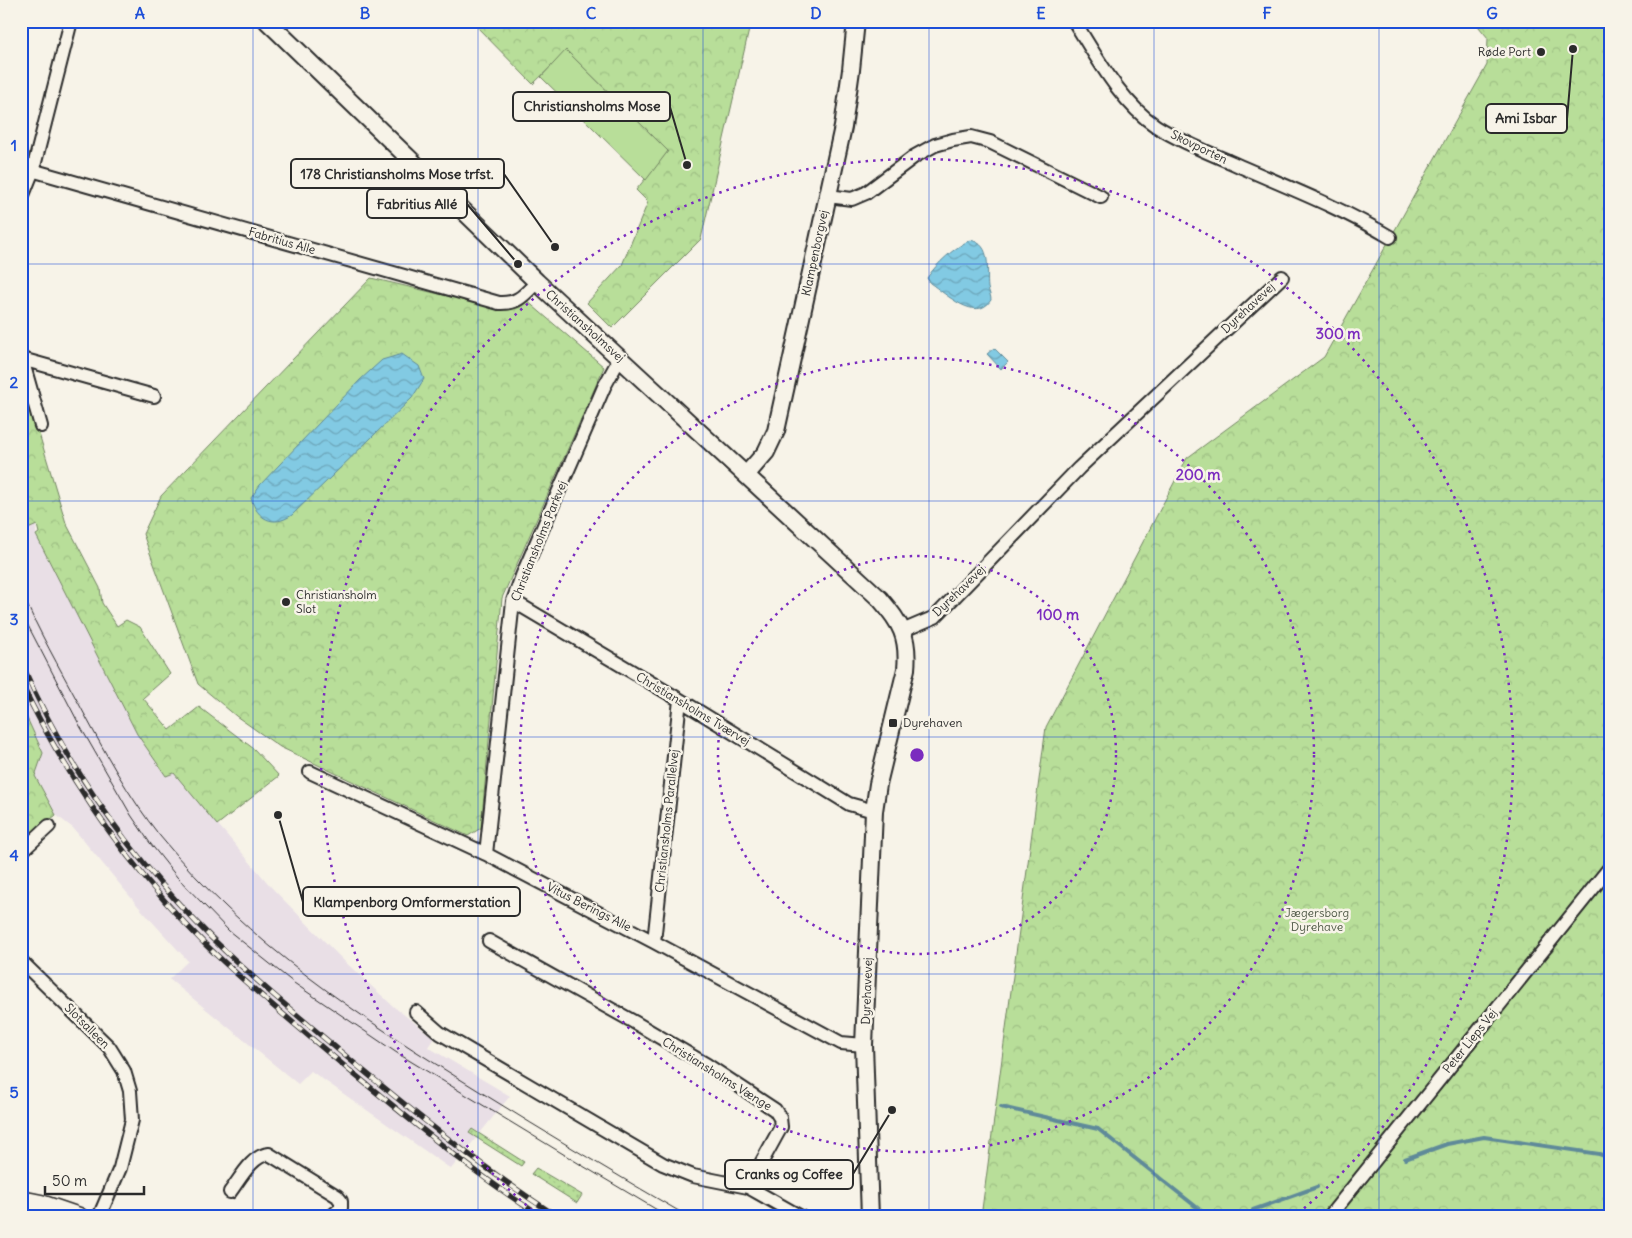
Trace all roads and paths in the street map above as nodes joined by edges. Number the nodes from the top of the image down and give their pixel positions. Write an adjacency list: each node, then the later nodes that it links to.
1 (71, 21): 5 (street)
2 (267, 21): 11 (street, Christiansholmsvej)
3 (856, 21): 6 (street, Klampenborgvej)
4 (1074, 21): 9 (street, Skovporten)
5 (27, 169): 8 (street); 11 (street, Fabritius Alle)
6 (828, 196): 7 (street); 16 (street, Klampenborgvej)
7 (1101, 197)
8 (21, 200)
9 (1390, 237)
10 (1282, 277): 18 (street, Dyrehavevej)
11 (537, 282): 13 (street, Christiansholmsvej)
12 (22, 358): 14 (street); 15 (street)
13 (622, 359): 16 (street, Christiansholmsvej); 17 (street, Christiansholms Parkvej)
14 (154, 396)
15 (41, 426)
16 (746, 475): 18 (street, Christiansholmsvej)
17 (513, 601): 19 (street, Christiansholms Tværvej); 24 (street, Christiansholms Parkvej)
18 (902, 631): 21 (street, Dyrehavevej)
19 (680, 700): 21 (street, Christiansholms Tværvej); 27 (street, Christiansholms Parallelvej)
20 (310, 772): 24 (street, Vitus Berings Alle)
21 (874, 810): 30 (street, Dyrehavevej)
22 (49, 826): 23 (street)
23 (21, 852)
24 (486, 854): 27 (street, Vitus Berings Alle)
25 (1611, 866): 39 (street, Peter Lieps Vej)
26 (489, 941): 31 (street, Christiansholms Vænge)
27 (654, 942): 30 (street, Vitus Berings Alle)
28 (21, 961): 35 (street, Slotsalleen)
29 (416, 1012): 31 (street)
30 (864, 1045): 38 (street, Dyrehavevej)
31 (748, 1187): 37 (street)
32 (230, 1192): 36 (street)
33 (21, 1200): 34 (main road)
34 (79, 1217)
35 (99, 1217)
36 (331, 1217)
37 (801, 1217)
38 (870, 1217)
39 (1329, 1217)

